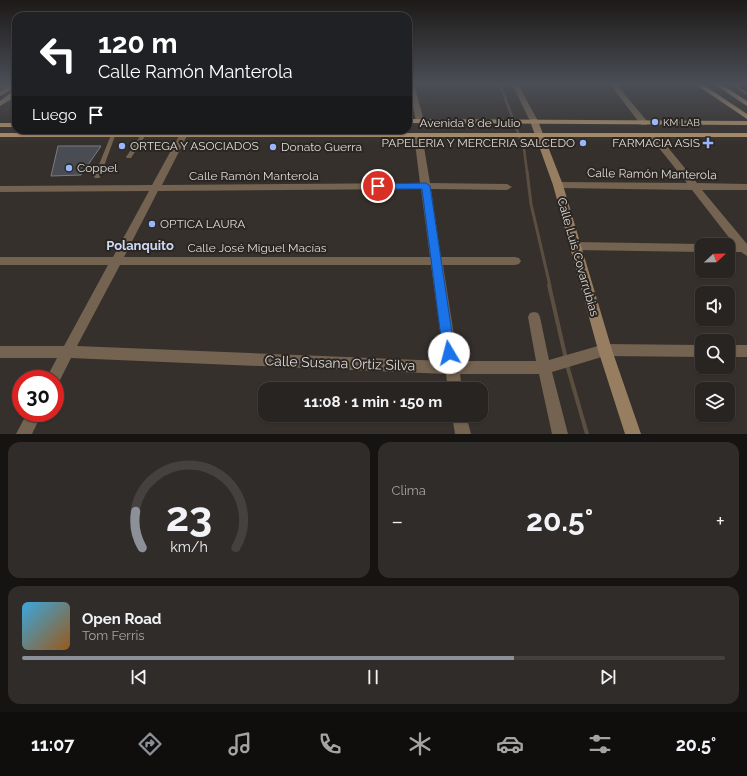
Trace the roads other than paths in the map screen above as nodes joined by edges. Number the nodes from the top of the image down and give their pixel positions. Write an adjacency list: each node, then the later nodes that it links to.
1 (416, 104): 7 (street)
2 (523, 104): 8 (street, Calle Luis Covarrubias)
3 (629, 104): 9 (street)
4 (728, 104): 5 (main road)
5 (747, 117)
6 (412, 121): 7 (main road, Avenida 8 de Julio)
7 (420, 121): 8 (main road, Avenida 8 de Julio)
8 (529, 121): 9 (main road, Avenida 8 de Julio); 15 (street, Calle Luis Covarrubias)
9 (644, 123): 10 (main road, Avenida 8 de Julio)
10 (747, 123)
11 (0, 125): 12 (main road)
12 (12, 125)
13 (0, 135): 17 (main road, Avenida 8 de Julio)
14 (418, 135): 15 (main road, Avenida 8 de Julio); 19 (main road, Avenida 8 de Julio); 24 (street)
15 (534, 135): 20 (main road, Avenida 8 de Julio); 23 (street, Calle Luis Covarrubias)
16 (747, 135): 20 (main road, Avenida 8 de Julio)
17 (113, 136): 18 (main road, Avenida 8 de Julio); 22 (lane)
18 (143, 136): 19 (main road, Avenida 8 de Julio); 21 (lane)
19 (183, 136): 28 (street)
20 (654, 136): 25 (street)
21 (129, 157)
22 (97, 177)
23 (558, 185): 25 (street, Calle Ramón Manterola); 30 (street, Calle Luis Covarrubias)
24 (426, 186): 26 (street, Calle Ramón Manterola); 28 (street, Calle Ramón Manterola); 36 (street)
25 (695, 186): 27 (street, Calle Ramón Manterola); 33 (street)
26 (508, 187)
27 (747, 187)
28 (155, 188): 29 (street, Calle Ramón Manterola); 35 (street)
29 (0, 189)
30 (575, 246): 31 (street); 39 (street, Calle Luis Covarrubias)
31 (695, 248)
32 (735, 249): 33 (street)
33 (746, 250)
34 (0, 261): 35 (street, Calle José Miguel Macías)
35 (116, 261): 36 (street, Calle José Miguel Macías); 44 (street)
36 (436, 261): 37 (street, Calle José Miguel Macías); 46 (street)
37 (515, 261)
38 (534, 317): 45 (street)
39 (605, 350): 40 (street, Calle Susana Ortiz Silva); 45 (street, Calle Susana Ortiz Silva); 54 (street, Calle Luis Covarrubias)
40 (695, 350)
41 (735, 351): 42 (street)
42 (747, 351)
43 (0, 352): 44 (street, Calle Susana Ortiz Silva)
44 (68, 352): 46 (street, Calle Susana Ortiz Silva); 47 (street)
45 (550, 366): 46 (street, Calle Susana Ortiz Silva); 53 (street)
46 (451, 368): 48 (street)
47 (58, 370)
48 (453, 382)
49 (30, 422): 51 (street)
50 (460, 422): 52 (street)
51 (24, 434)
52 (462, 434)
53 (560, 434)
54 (633, 434)

